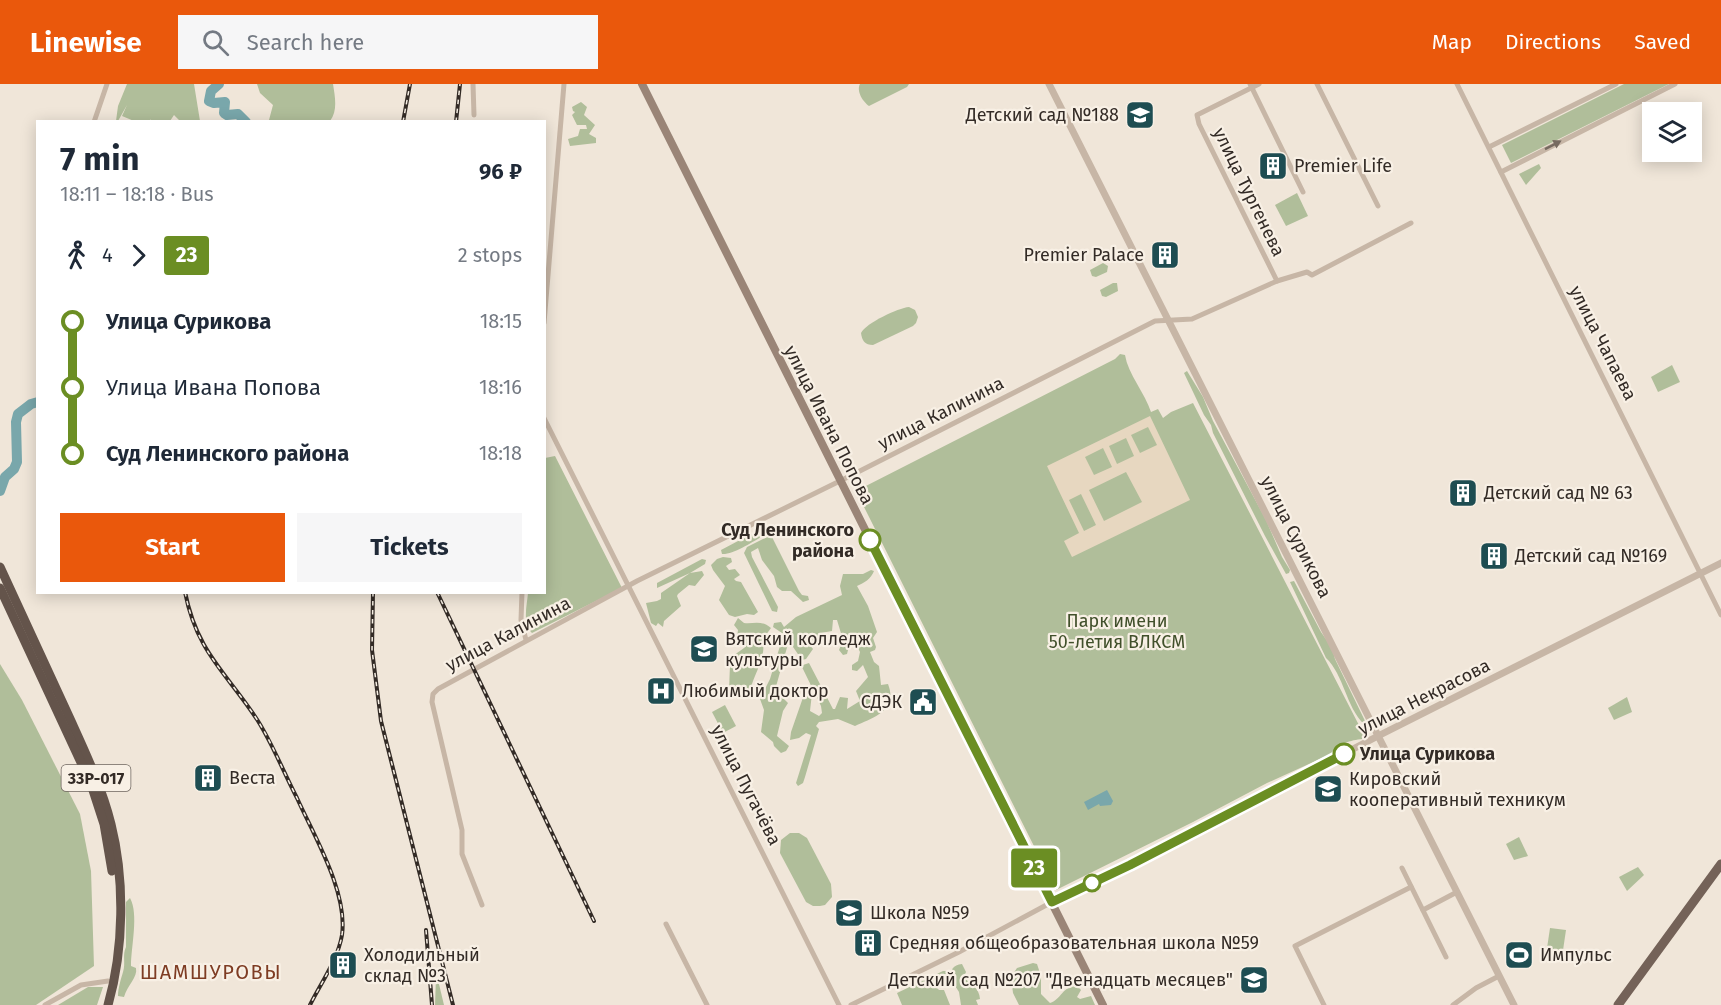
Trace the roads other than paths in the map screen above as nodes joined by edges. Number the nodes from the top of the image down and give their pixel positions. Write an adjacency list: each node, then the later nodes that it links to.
1 (107, 84): 13 (street)
2 (473, 84): 12 (street)
3 (564, 84): 20 (street)
4 (642, 84): 23 (main road, улица Ивана Попова)
5 (1049, 84): 21 (street, улица Сурикова)
6 (1259, 84): 11 (street)
7 (1317, 84): 17 (street)
8 (1457, 84): 14 (street, улица Чапаева)
9 (1616, 84): 14 (street)
10 (1675, 84): 15 (street, one-way to 10)
11 (1251, 86): 16 (street); 19 (street, улица Тургенева)
12 (474, 115)
13 (95, 120)
14 (1489, 147): 15 (street, улица Чапаева)
15 (1501, 172): 26 (street, улица Чапаева)
16 (1303, 192)
17 (1378, 206)
18 (1411, 223): 19 (street, улица Калинина)
19 (1277, 282): 21 (street, улица Калинина)
20 (546, 299)
21 (1169, 320): 23 (street, улица Калинина); 32 (street, улица Сурикова)
22 (546, 422): 27 (street, улица Пугачёва)
23 (840, 481): 27 (street, улица Калинина); 37 (main road, улица Ивана Попова)
24 (1721, 563): 26 (street, улица Некрасова)
25 (0, 567): 46 (highway, 33Р-017)
26 (1700, 573): 30 (street, улица Чапаева); 32 (street, улица Некрасова)
27 (629, 586): 31 (street, улица Калинина); 48 (street, улица Пугачёва)
28 (0, 588): 43 (highway, 33Р-017)
29 (522, 594): 31 (street)
30 (1721, 615)
31 (526, 639): 38 (street, улица Калинина)
32 (1378, 736): 36 (street, улица Сурикова); 37 (street, улица Некрасова)
33 (1721, 864): 54 (main road)
34 (1402, 868): 35 (street)
35 (1411, 887): 39 (street); 51 (street)
36 (1457, 892): 39 (street); 42 (street, улица Сурикова)
37 (1052, 902): 49 (street, улица Некрасова); 50 (main road, улица Ивана Попова)
38 (482, 904)
39 (1423, 910): 41 (street)
40 (666, 924): 47 (street)
41 (1446, 957)
42 (1499, 976): 52 (street); 53 (street, улица Сурикова)
43 (108, 981): 44 (street); 45 (highway, 33Р-017)
44 (45, 1005)
45 (102, 1005)
46 (108, 1005)
47 (707, 1005)
48 (839, 1005)
49 (851, 1005)
50 (1104, 1005)
51 (1324, 1005)
52 (1453, 1005)
53 (1514, 1005)
54 (1618, 1005)

